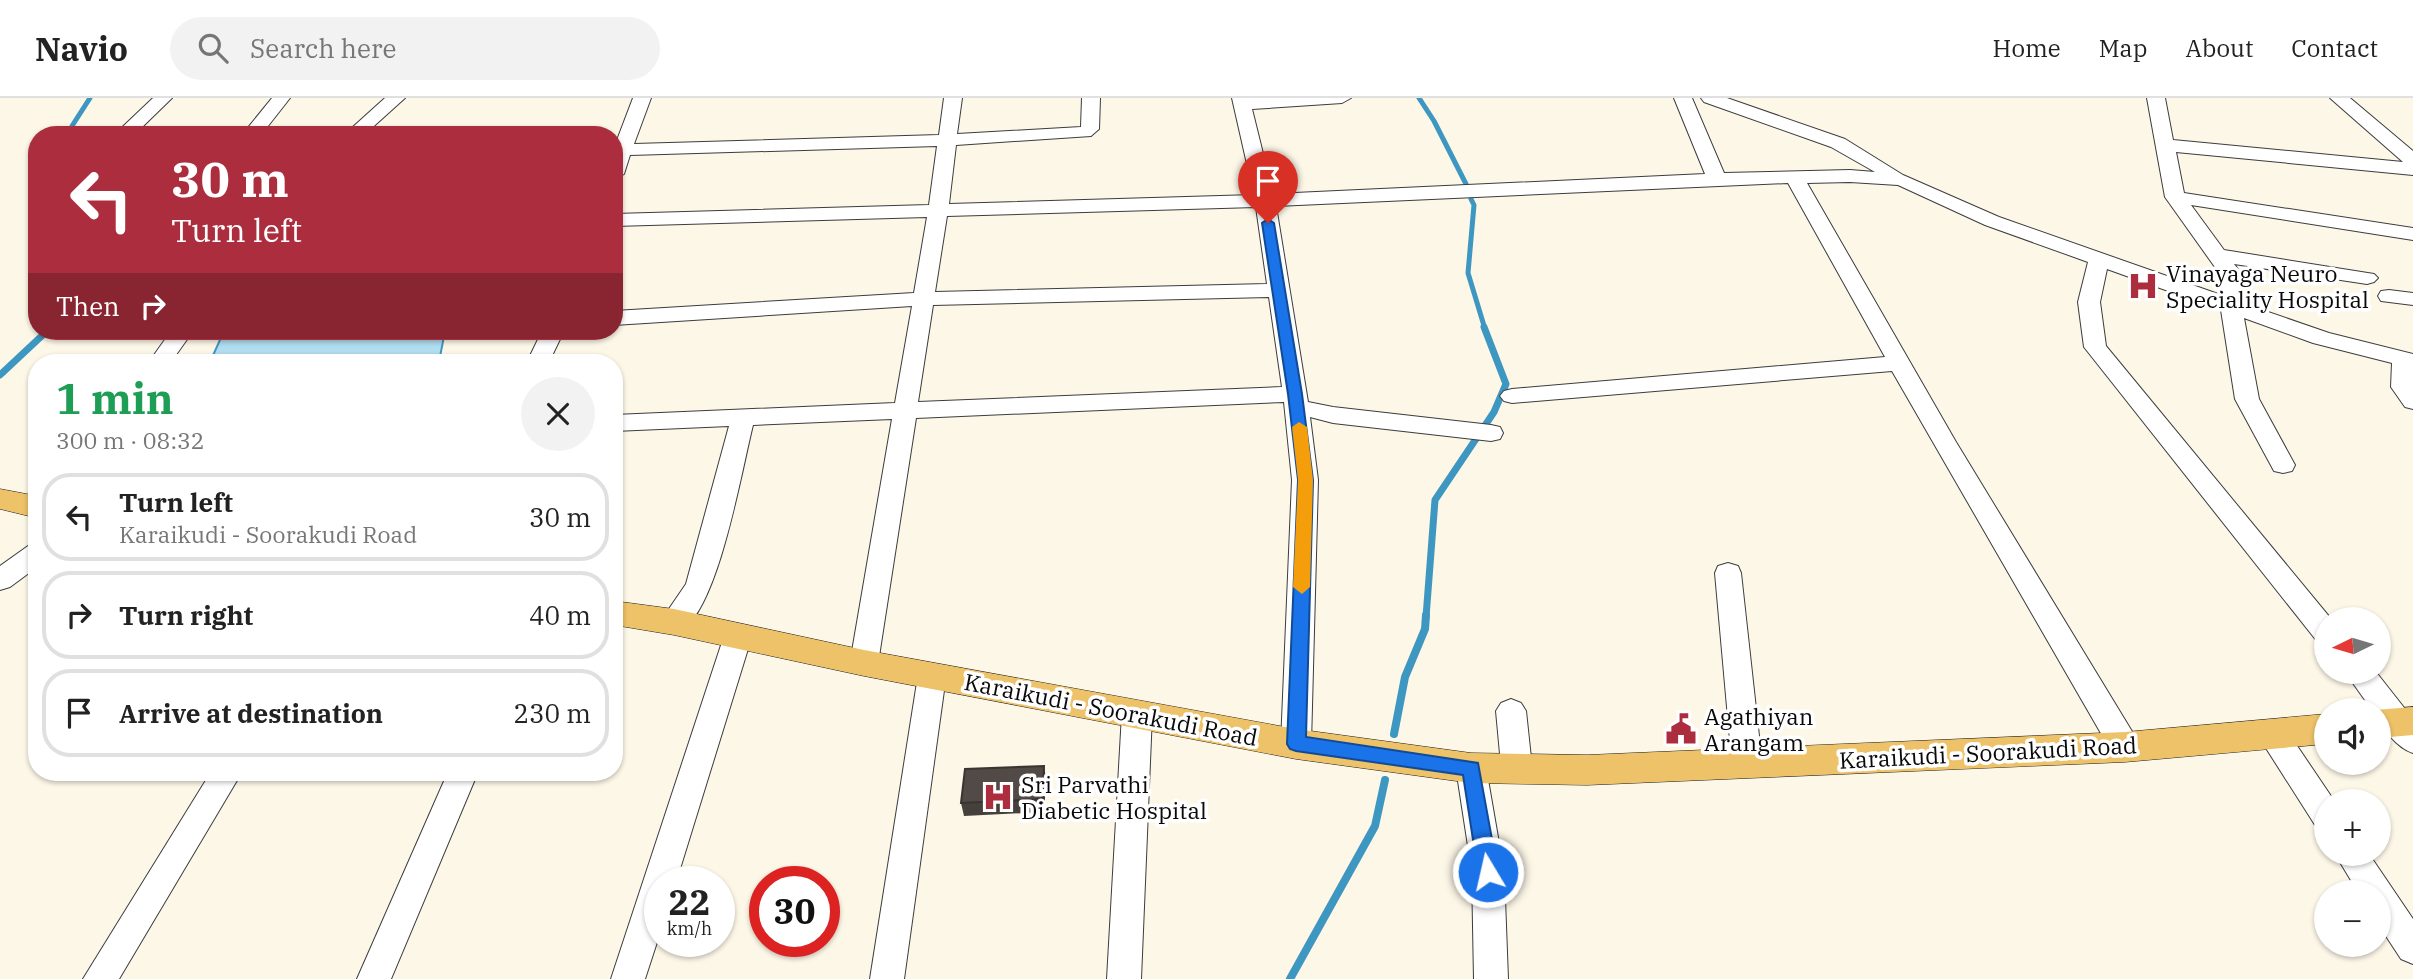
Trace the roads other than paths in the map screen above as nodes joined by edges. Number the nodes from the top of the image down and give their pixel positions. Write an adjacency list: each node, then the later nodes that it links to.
1 (163, 98): 13 (street)
2 (281, 98): 14 (street)
3 (396, 98): 15 (street)
4 (642, 98): 18 (street)
5 (953, 98): 16 (street)
6 (1091, 98): 16 (street)
7 (1342, 98): 12 (street)
8 (1683, 98): 22 (street)
9 (1710, 98): 23 (street)
10 (2156, 98): 17 (street)
11 (2339, 98): 19 (street)
12 (1241, 101): 25 (street)
13 (133, 126)
14 (258, 126)
15 (364, 126)
16 (947, 140): 18 (street); 26 (street)
17 (2165, 145): 20 (street); 24 (street)
18 (623, 150)
19 (2413, 161)
20 (2413, 169)
21 (1794, 177): 22 (street); 23 (street); 39 (street)
22 (1717, 180): 25 (street)
23 (1902, 180): 30 (street)
24 (2175, 197): 28 (street); 29 (street)
25 (1265, 201): 26 (street); 32 (street)
26 (938, 211): 27 (street); 34 (street)
27 (623, 220)
28 (2413, 234)
29 (2216, 254): 31 (street); 36 (street)
30 (2099, 260): 36 (street); 54 (street)
31 (2367, 278)
32 (1279, 290): 34 (street); 41 (street)
33 (2389, 296): 35 (street)
34 (923, 299): 37 (street); 43 (street)
35 (2413, 299)
36 (2231, 306): 38 (street); 47 (street)
37 (623, 317)
38 (2408, 360): 42 (street)
39 (1899, 363): 40 (street); 66 (street)
40 (1512, 396)
41 (1296, 400): 43 (street); 46 (street); 65 (street)
42 (2413, 402)
43 (906, 411): 44 (street); 57 (street)
44 (743, 418): 45 (street); 55 (street)
45 (623, 423)
46 (1491, 433)
47 (2283, 465)
48 (0, 499): 49 (main road)
49 (28, 505)
50 (28, 560): 52 (street)
51 (1728, 573): 67 (street)
52 (0, 580)
53 (623, 614): 55 (main road, Karaikudi - Soorakudi Road)
54 (2314, 617)
55 (674, 622): 56 (main road, Karaikudi - Soorakudi Road)
56 (738, 636): 57 (main road, Karaikudi - Soorakudi Road); 77 (street)
57 (864, 663): 58 (main road, Karaikudi - Soorakudi Road)
58 (932, 676): 61 (main road, Karaikudi - Soorakudi Road); 78 (street)
59 (2367, 684): 62 (street)
60 (1511, 711): 69 (street)
61 (1138, 714): 65 (main road, Karaikudi - Soorakudi Road); 79 (street)
62 (2401, 727)
63 (2314, 730): 64 (main road, Karaikudi - Soorakudi Road)
64 (2272, 734): 66 (main road, Karaikudi - Soorakudi Road); 72 (street)
65 (1296, 744): 68 (main road, Karaikudi - Soorakudi Road)
66 (2125, 747): 67 (main road, Karaikudi - Soorakudi Road)
67 (1747, 763): 69 (main road, Karaikudi - Soorakudi Road)
68 (1471, 768): 69 (main road, Karaikudi - Soorakudi Road); 80 (street)
69 (1506, 769)
70 (221, 781): 75 (street)
71 (459, 781): 76 (street)
72 (2314, 798)
73 (2391, 915): 74 (street)
74 (2413, 948)
75 (100, 979)
76 (374, 979)
77 (628, 979)
78 (887, 979)
79 (1124, 979)
80 (1491, 979)

